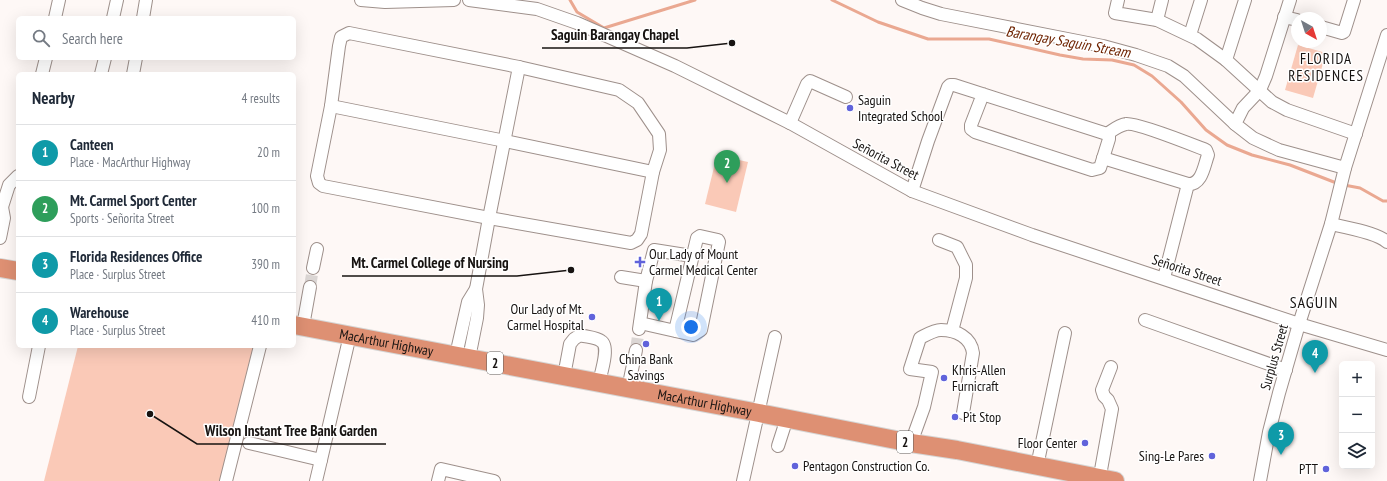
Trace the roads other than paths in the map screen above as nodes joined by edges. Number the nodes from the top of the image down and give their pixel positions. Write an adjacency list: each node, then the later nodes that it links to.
1 (59, 0): 16 (street)
2 (117, 0): 17 (street)
3 (146, 0): 18 (street)
4 (361, 0): 15 (street)
5 (423, 0): 6 (street); 15 (street)
6 (454, 0)
7 (469, 0): 37 (street, Señorita Street)
8 (902, 0): 38 (street)
9 (1118, 0): 21 (street)
10 (1162, 0): 21 (street)
11 (1201, 0): 23 (street)
12 (1246, 0): 28 (street)
13 (1290, 0): 19 (street)
14 (1354, 0): 22 (street)
15 (385, 1)
16 (55, 16)
17 (113, 16)
18 (143, 16)
19 (1284, 17): 20 (street); 33 (street)
20 (1291, 19)
21 (1157, 20): 23 (street)
22 (1327, 29)
23 (1190, 35): 28 (street)
24 (1387, 35): 40 (street, Surplus Street)
25 (46, 60): 30 (street)
26 (104, 60): 31 (street)
27 (136, 60): 32 (street)
28 (1226, 60): 33 (street)
29 (519, 67): 36 (street); 41 (street); 44 (street)
30 (42, 72)
31 (102, 72)
32 (133, 72)
33 (1260, 90): 38 (street); 40 (street)
34 (983, 94): 39 (street); 42 (street); 47 (street)
35 (846, 97): 37 (street)
36 (331, 106): 41 (street); 49 (street)
37 (790, 123): 47 (street, Señorita Street)
38 (1235, 124): 43 (street)
39 (1106, 134): 42 (street); 46 (street)
40 (1356, 134): 43 (street, Surplus Street)
41 (505, 141): 44 (street); 49 (street)
42 (1103, 158): 46 (street)
43 (1344, 171): 51 (street, Surplus Street)
44 (653, 172): 49 (street)
45 (16, 178): 48 (street)
46 (1188, 184): 61 (street)
47 (912, 191): 61 (street, Señorita Street)
48 (1, 208): 50 (street)
49 (489, 218): 76 (street)
50 (2, 223): 52 (street)
51 (1331, 224): 54 (street); 65 (street, Surplus Street)
52 (0, 238)
53 (939, 240): 68 (street)
54 (1387, 242)
55 (317, 249): 58 (street)
56 (692, 256): 62 (street); 67 (street); 67 (street)
57 (0, 268): 59 (highway)
58 (313, 268)
59 (16, 271)
60 (621, 277): 62 (street)
61 (1164, 278): 65 (street, Señorita Street)
62 (646, 281): 67 (street)
63 (310, 287): 66 (street)
64 (1145, 320): 78 (street)
65 (1299, 324): 75 (street, Señorita Street); 78 (street, Surplus Street)
66 (298, 325): 70 (highway, MacArthur Highway / 2)
67 (675, 331)
68 (952, 331): 84 (street); 87 (street)
69 (1065, 333): 90 (street)
70 (350, 335): 76 (highway, MacArthur Highway / 2); 89 (street)
71 (775, 337): 83 (street)
72 (39, 348): 82 (street)
73 (259, 348): 93 (street)
74 (636, 350): 81 (street)
75 (1387, 350)
76 (463, 356): 79 (highway, MacArthur Highway / 2)
77 (1111, 367): 92 (street)
78 (1286, 370): 97 (street, Surplus Street)
79 (564, 376): 80 (highway, MacArthur Highway / 2); 80 (street)
80 (599, 382): 81 (highway, MacArthur Highway / 2)
81 (628, 388): 83 (highway, MacArthur Highway / 2)
82 (29, 397)
83 (759, 413): 85 (highway, MacArthur Highway / 2); 96 (street)
84 (963, 413)
85 (786, 418): 87 (highway, MacArthur Highway / 2); 88 (street)
86 (249, 443): 89 (street)
87 (911, 443): 90 (highway, MacArthur Highway / 2)
88 (778, 446)
89 (321, 460): 94 (street)
90 (1037, 466): 92 (highway, MacArthur Highway / 2)
91 (439, 475): 95 (street)
92 (1095, 479)
93 (226, 481)
94 (316, 481)
95 (490, 481)
96 (743, 481)
97 (1260, 481)

